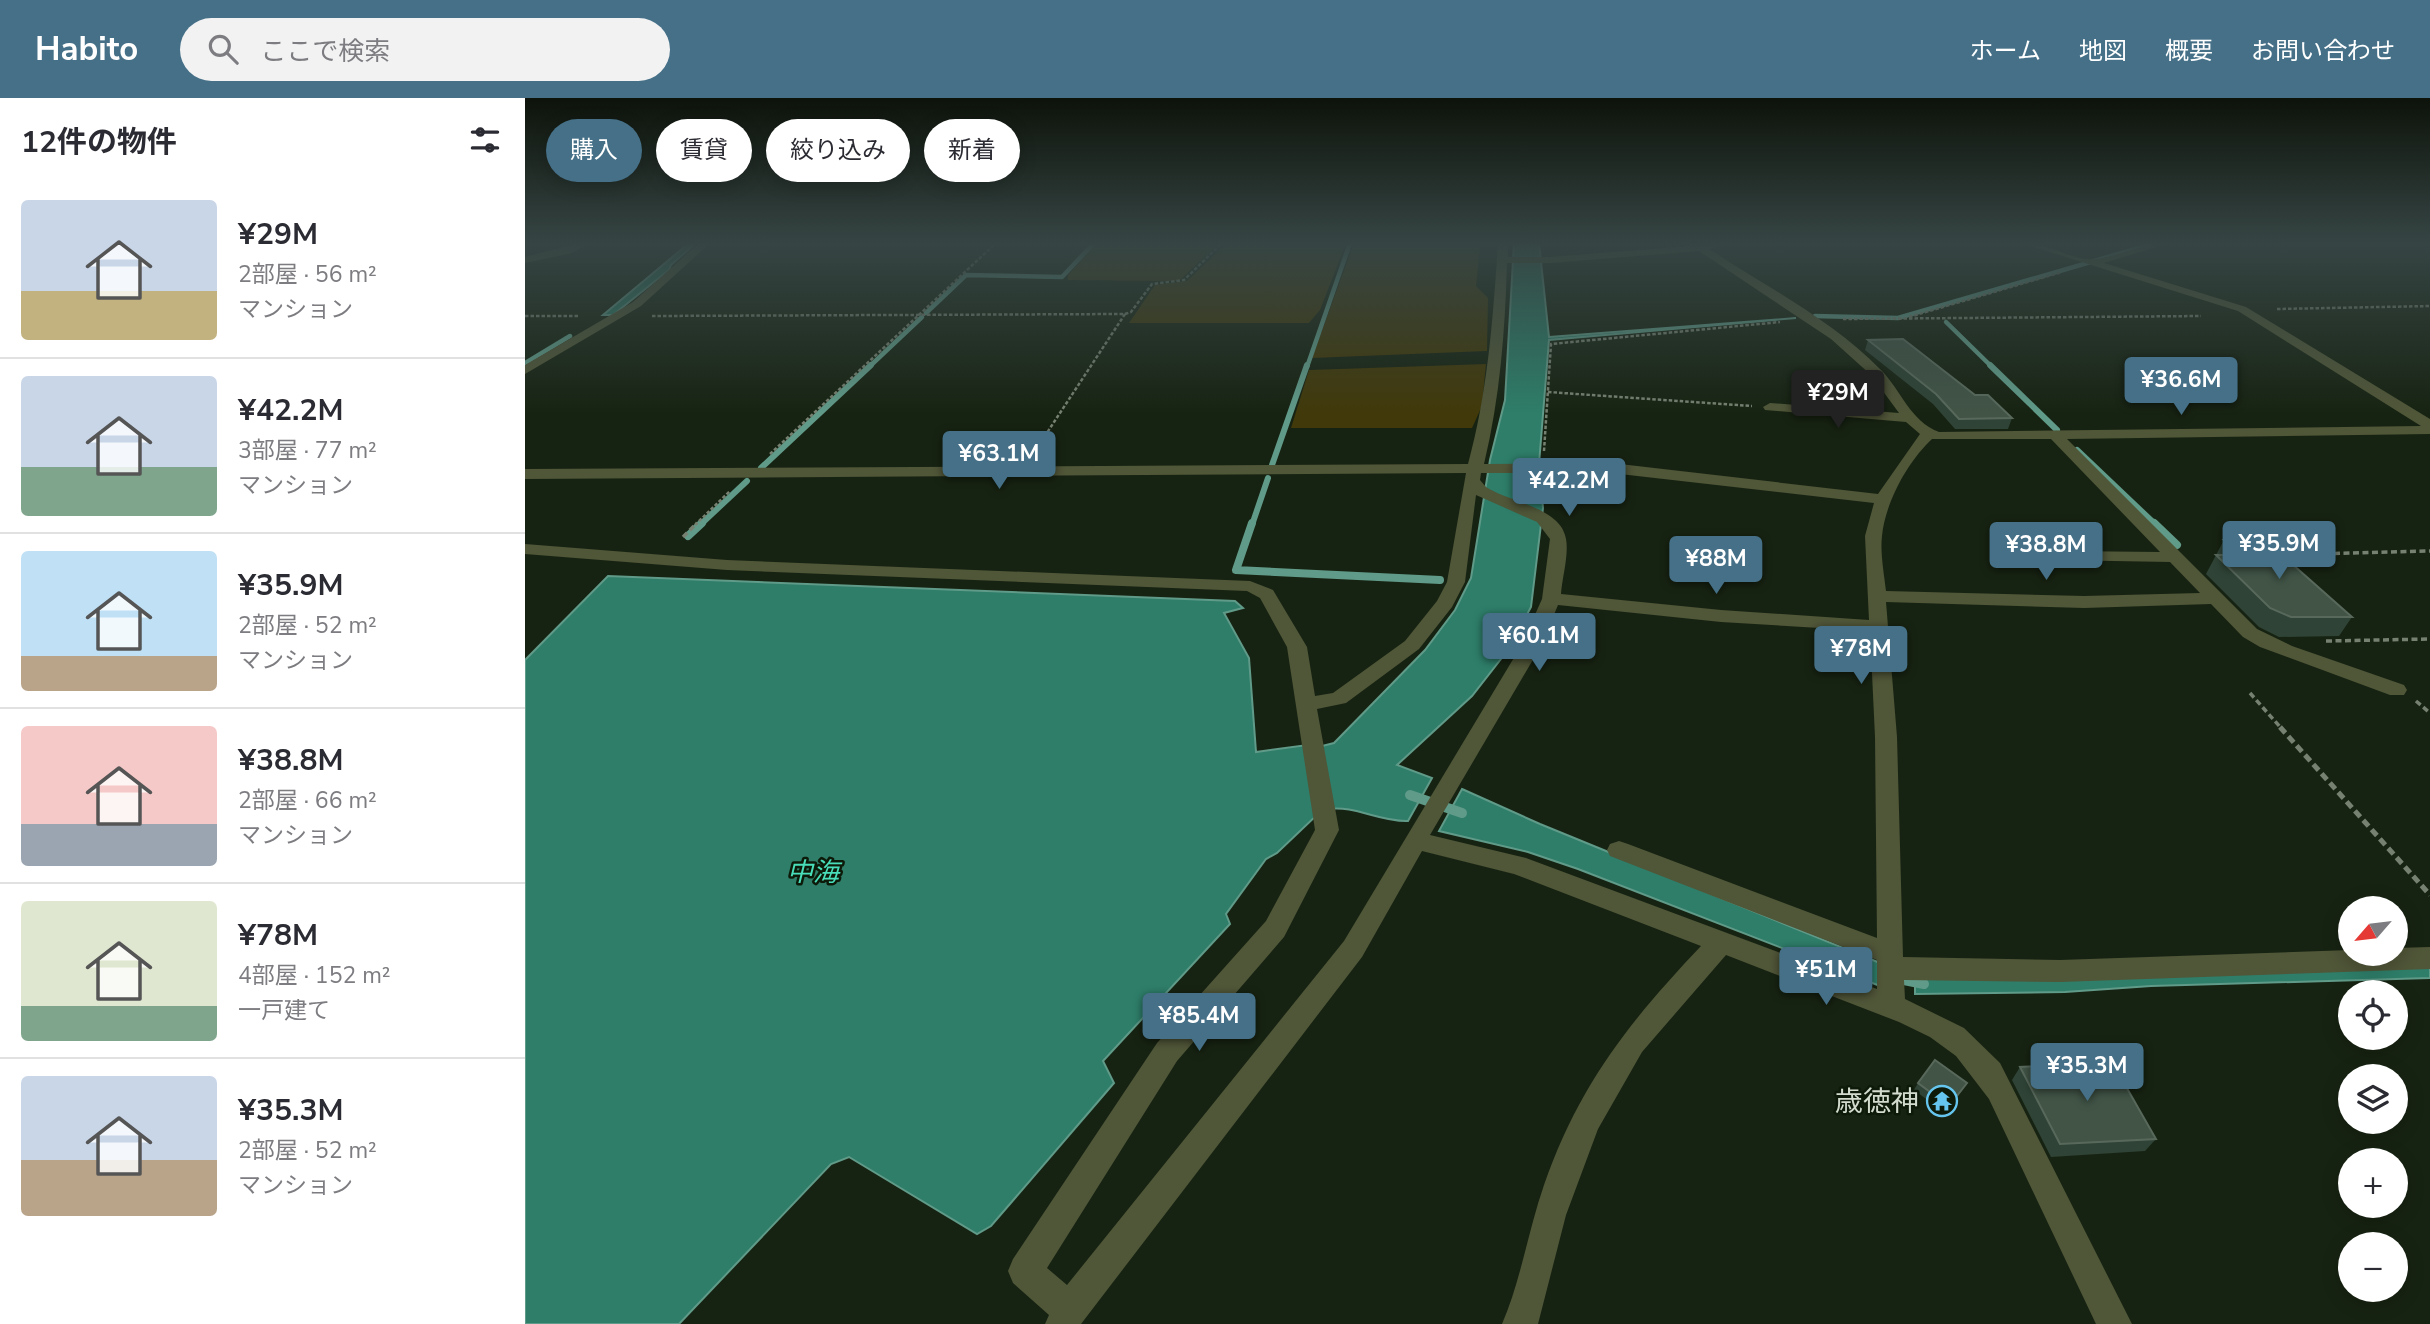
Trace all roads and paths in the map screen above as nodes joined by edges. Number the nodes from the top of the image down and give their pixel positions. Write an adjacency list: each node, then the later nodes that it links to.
1 (638, 300): 13 (street)
2 (934, 300): 10 (path)
3 (1140, 300): 11 (path)
4 (1501, 300): 29 (street)
5 (1779, 300): 14 (street)
6 (1964, 300): 15 (path)
7 (2210, 300): 9 (street)
8 (2430, 306): 9 (path)
9 (2247, 312): 15 (path); 21 (street)
10 (919, 314): 11 (path); 13 (path); 27 (path)
11 (1125, 314): 26 (path)
12 (525, 316): 13 (path)
13 (619, 316): 17 (street)
14 (1805, 318): 15 (path); 20 (street)
15 (1901, 319)
16 (1785, 321): 18 (path)
17 (525, 370)
18 (1548, 392): 19 (path); 25 (path)
19 (1770, 407): 20 (street)
20 (1910, 418): 23 (street)
21 (2430, 425)
22 (2430, 430): 24 (street)
23 (1929, 434): 24 (street); 30 (street)
24 (2057, 437): 36 (street)
25 (1543, 467): 29 (street); 30 (street)
26 (1021, 472): 27 (street); 29 (street)
27 (749, 473): 28 (street); 31 (path)
28 (525, 474)
29 (1478, 478): 39 (street); 45 (street)
30 (1883, 499): 37 (street)
31 (683, 537)
32 (525, 550): 45 (street)
33 (2430, 551): 34 (path)
34 (2269, 555)
35 (2063, 556): 36 (street)
36 (2176, 557): 38 (street)
37 (1876, 596): 38 (street); 40 (street)
38 (2216, 598): 43 (street)
39 (1551, 599): 40 (street); 46 (street)
40 (1878, 626): 51 (street)
41 (2430, 639): 42 (path)
42 (2320, 641)
43 (2397, 690)
44 (2250, 693): 48 (path)
45 (1304, 695): 52 (street)
46 (1419, 834): 49 (street); 52 (street)
47 (1619, 849): 51 (street)
48 (2430, 895)
49 (1722, 941): 51 (street); 53 (street)
50 (2430, 958): 51 (street)
51 (1891, 978): 54 (street)
52 (1066, 1317)
53 (1520, 1324)
54 (2114, 1324)

